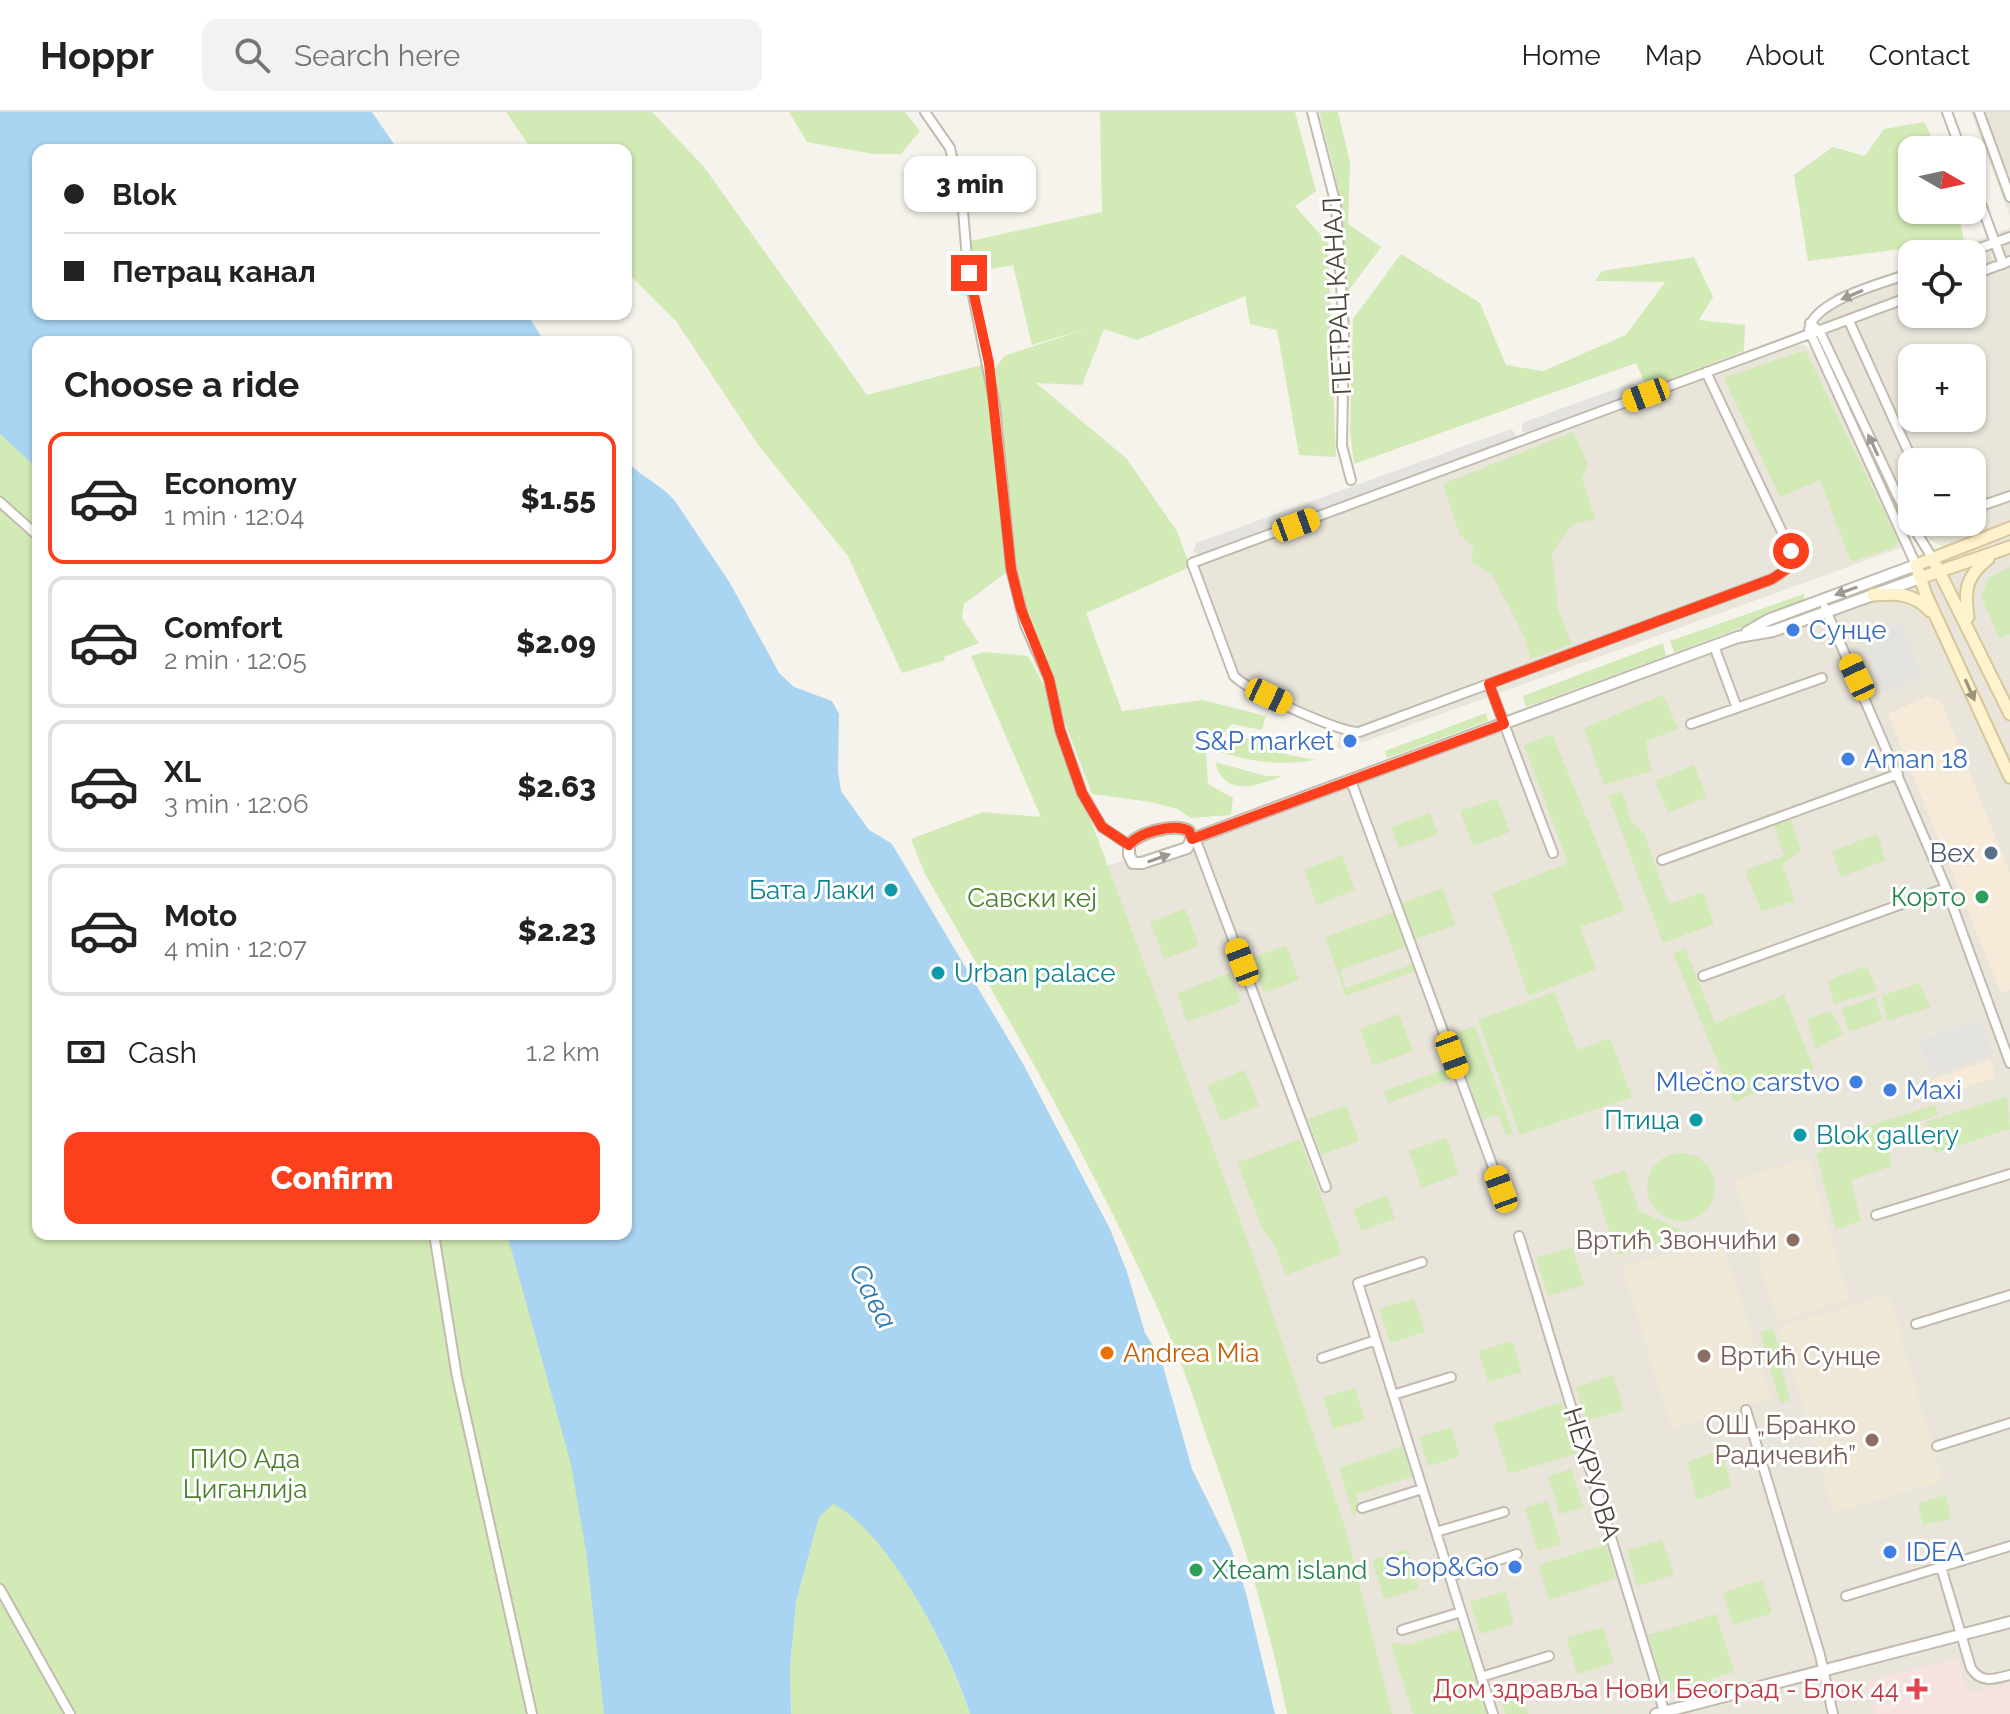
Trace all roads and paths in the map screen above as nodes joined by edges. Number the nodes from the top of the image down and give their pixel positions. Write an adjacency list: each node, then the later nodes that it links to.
1 (925, 112): 50 (street)
2 (1312, 112): 21 (street, ПЕТРАЦ КАНАЛ)
3 (1947, 112): 5 (street)
4 (1979, 112): 6 (street)
5 (1956, 136)
6 (2010, 197)
7 (1986, 218): 9 (street)
8 (2010, 237): 9 (street)
9 (1995, 243): 10 (street); 11 (street)
10 (1986, 246)
11 (2006, 262): 12 (street)
12 (1986, 270)
13 (1898, 278): 16 (street, one-way to 16)
14 (1898, 302): 15 (street)
15 (1849, 321): 17 (street); 20 (street)
16 (1810, 323): 17 (street); 18 (street)
17 (1820, 332): 18 (street); 29 (street, one-way to 17)
18 (1810, 336): 19 (street); 30 (street)
19 (1706, 372): 41 (street); 41 (street)
20 (1907, 448)
21 (1351, 480)
22 (2010, 496): 24 (street)
23 (0, 502): 26 (street)
24 (1986, 504)
25 (2010, 528): 29 (main road)
26 (32, 531)
27 (2010, 547): 28 (main road)
28 (1997, 551): 31 (main road); 37 (main road)
29 (1933, 559): 30 (main road); 31 (main road)
30 (1916, 565): 32 (main road); 34 (street, one-way to 34)
31 (1941, 571): 32 (main road); 37 (main road)
32 (1920, 578): 33 (street); 36 (main road)
33 (1873, 595): 35 (street); 36 (main road)
34 (1822, 600): 35 (street); 38 (street)
35 (1827, 612): 38 (street); 46 (street)
36 (1938, 619): 47 (main road, one-way to 47)
37 (1970, 629): 43 (main road)
38 (1738, 637): 39 (street)
39 (1714, 646): 42 (street); 44 (street)
40 (1822, 678): 42 (street)
41 (1489, 684): 44 (street)
42 (1737, 708): 45 (street)
43 (2010, 714)
44 (1504, 724): 48 (street); 51 (street)
45 (1691, 724)
46 (1898, 774): 52 (street); 53 (street)
47 (2010, 777)
48 (1351, 781): 49 (street); 58 (street)
49 (1194, 839): 50 (street); 50 (street, one-way to 49); 57 (street)
50 (1129, 845)
51 (1553, 853)
52 (1662, 860)
53 (1946, 888): 54 (street); 55 (street)
54 (1703, 976)
55 (2010, 1063)
56 (2010, 1174): 59 (street)
57 (1326, 1187)
58 (1501, 1189)
59 (1876, 1215)
60 (1519, 1236): 90 (street, НЕХРУОВА)
61 (435, 1240): 92 (street)
62 (1422, 1262): 65 (street)
63 (2010, 1295): 64 (street)
64 (1916, 1324)
65 (1376, 1340): 66 (street); 68 (street)
66 (1322, 1358)
67 (1451, 1377): 68 (street)
68 (1393, 1395): 72 (street)
69 (1746, 1410): 87 (street)
70 (2010, 1423): 71 (street)
71 (1937, 1446)
72 (1422, 1489): 73 (street); 75 (street)
73 (1362, 1508)
74 (1504, 1512): 75 (street)
75 (1436, 1532): 79 (street)
76 (2010, 1546): 78 (street)
77 (1517, 1554): 79 (street)
78 (1941, 1567): 81 (street); 85 (street)
79 (1450, 1576): 82 (street)
80 (0, 1589): 91 (street)
81 (1846, 1596)
82 (1461, 1612): 84 (street); 89 (street)
83 (2010, 1622): 85 (street, НЕХРУОВА)
84 (1402, 1630)
85 (1961, 1634): 87 (street, НЕХРУОВА); 88 (street)
86 (1549, 1656): 89 (street)
87 (1824, 1670): 90 (street, НЕХРУОВА); 94 (street)
88 (2010, 1675)
89 (1481, 1677): 93 (street)
90 (1662, 1713)
91 (70, 1714)
92 (532, 1714)
93 (1493, 1714)
94 (1833, 1714)

